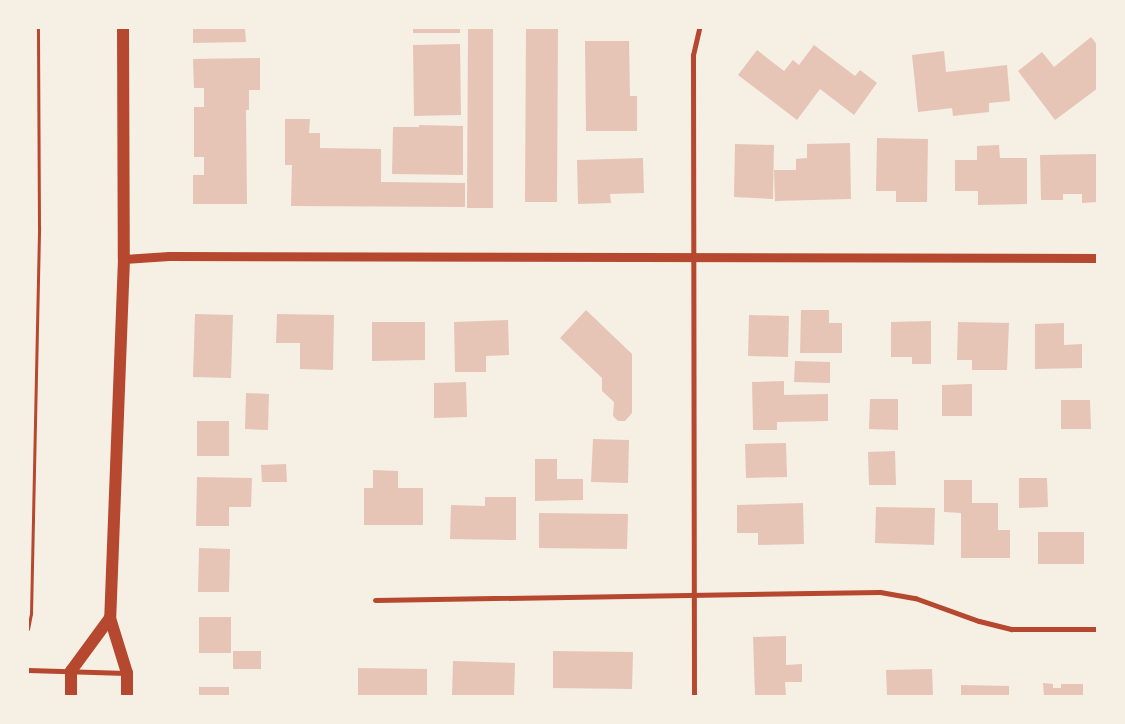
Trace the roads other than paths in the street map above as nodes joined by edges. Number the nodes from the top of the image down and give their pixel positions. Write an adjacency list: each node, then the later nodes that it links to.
1 (123, 28): 5 (main road)
2 (699, 28): 3 (street)
3 (693, 257): 4 (street); 5 (street); 6 (street)
4 (1098, 258)
5 (124, 259): 8 (main road)
6 (694, 594): 7 (street); 9 (street); 15 (street)
7 (375, 600)
8 (110, 618): 11 (main road); 12 (main road)
9 (1098, 629)
10 (28, 670): 11 (street)
11 (71, 671): 12 (street); 13 (main road)
12 (127, 673): 14 (main road)
13 (71, 696)
14 (127, 696)
15 (694, 696)

